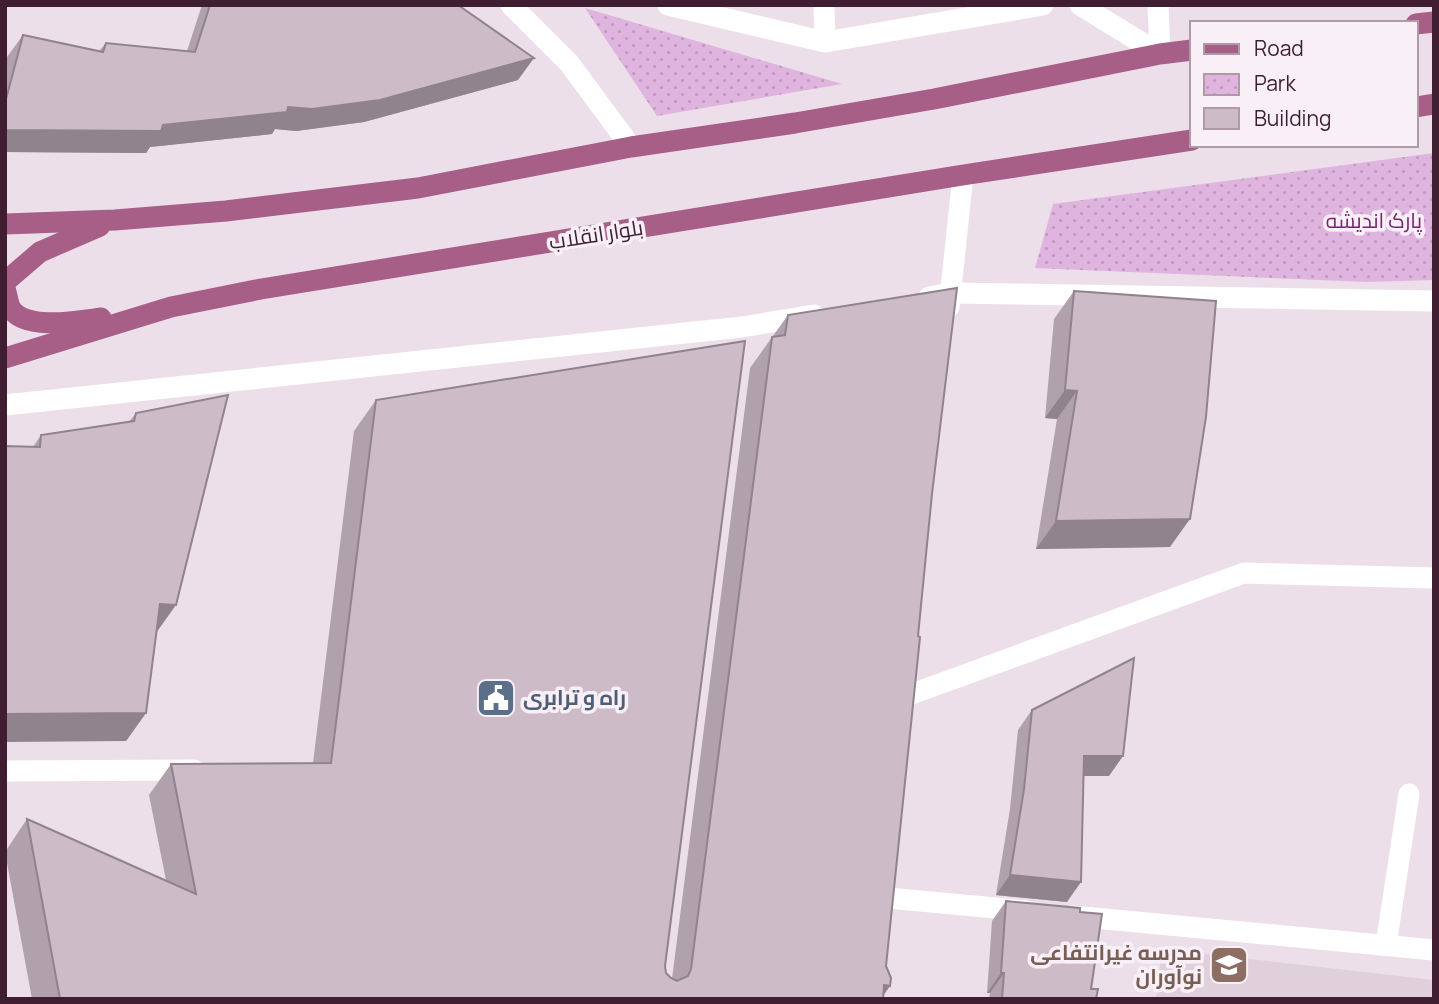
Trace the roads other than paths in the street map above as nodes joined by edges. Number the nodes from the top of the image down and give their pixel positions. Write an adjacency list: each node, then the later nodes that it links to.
1 (511, 5): 11 (street)
2 (668, 5): 7 (street)
3 (824, 5): 7 (street)
4 (1043, 5): 7 (street)
5 (1080, 5): 9 (street)
6 (1158, 5): 9 (street)
7 (825, 42)
8 (1190, 50): 9 (main road)
9 (1160, 54): 11 (main road)
10 (1190, 141): 12 (main road, بلوار انقلاب)
11 (631, 147): 13 (main road)
12 (963, 175): 17 (street); 20 (main road, بلوار انقلاب)
13 (115, 220): 14 (main road); 15 (main road)
14 (5, 223)
15 (5, 282)
16 (5, 288): 20 (main road)
17 (951, 293): 18 (street); 19 (street); 22 (street)
18 (912, 299)
19 (1434, 301)
20 (171, 307): 25 (main road, بلوار انقلاب)
21 (834, 312): 23 (street)
22 (948, 321)
23 (742, 327): 24 (street); 26 (street)
24 (739, 355)
25 (5, 358)
26 (5, 405)
27 (1434, 578): 29 (street)
28 (912, 667): 29 (street)
29 (909, 695): 30 (street)
30 (906, 722)
31 (5, 771): 32 (street)
32 (211, 771)
33 (1409, 794): 37 (street)
34 (891, 871): 35 (street)
35 (888, 898): 36 (street); 37 (street)
36 (885, 923)
37 (1386, 945): 38 (street)
38 (1434, 950)

